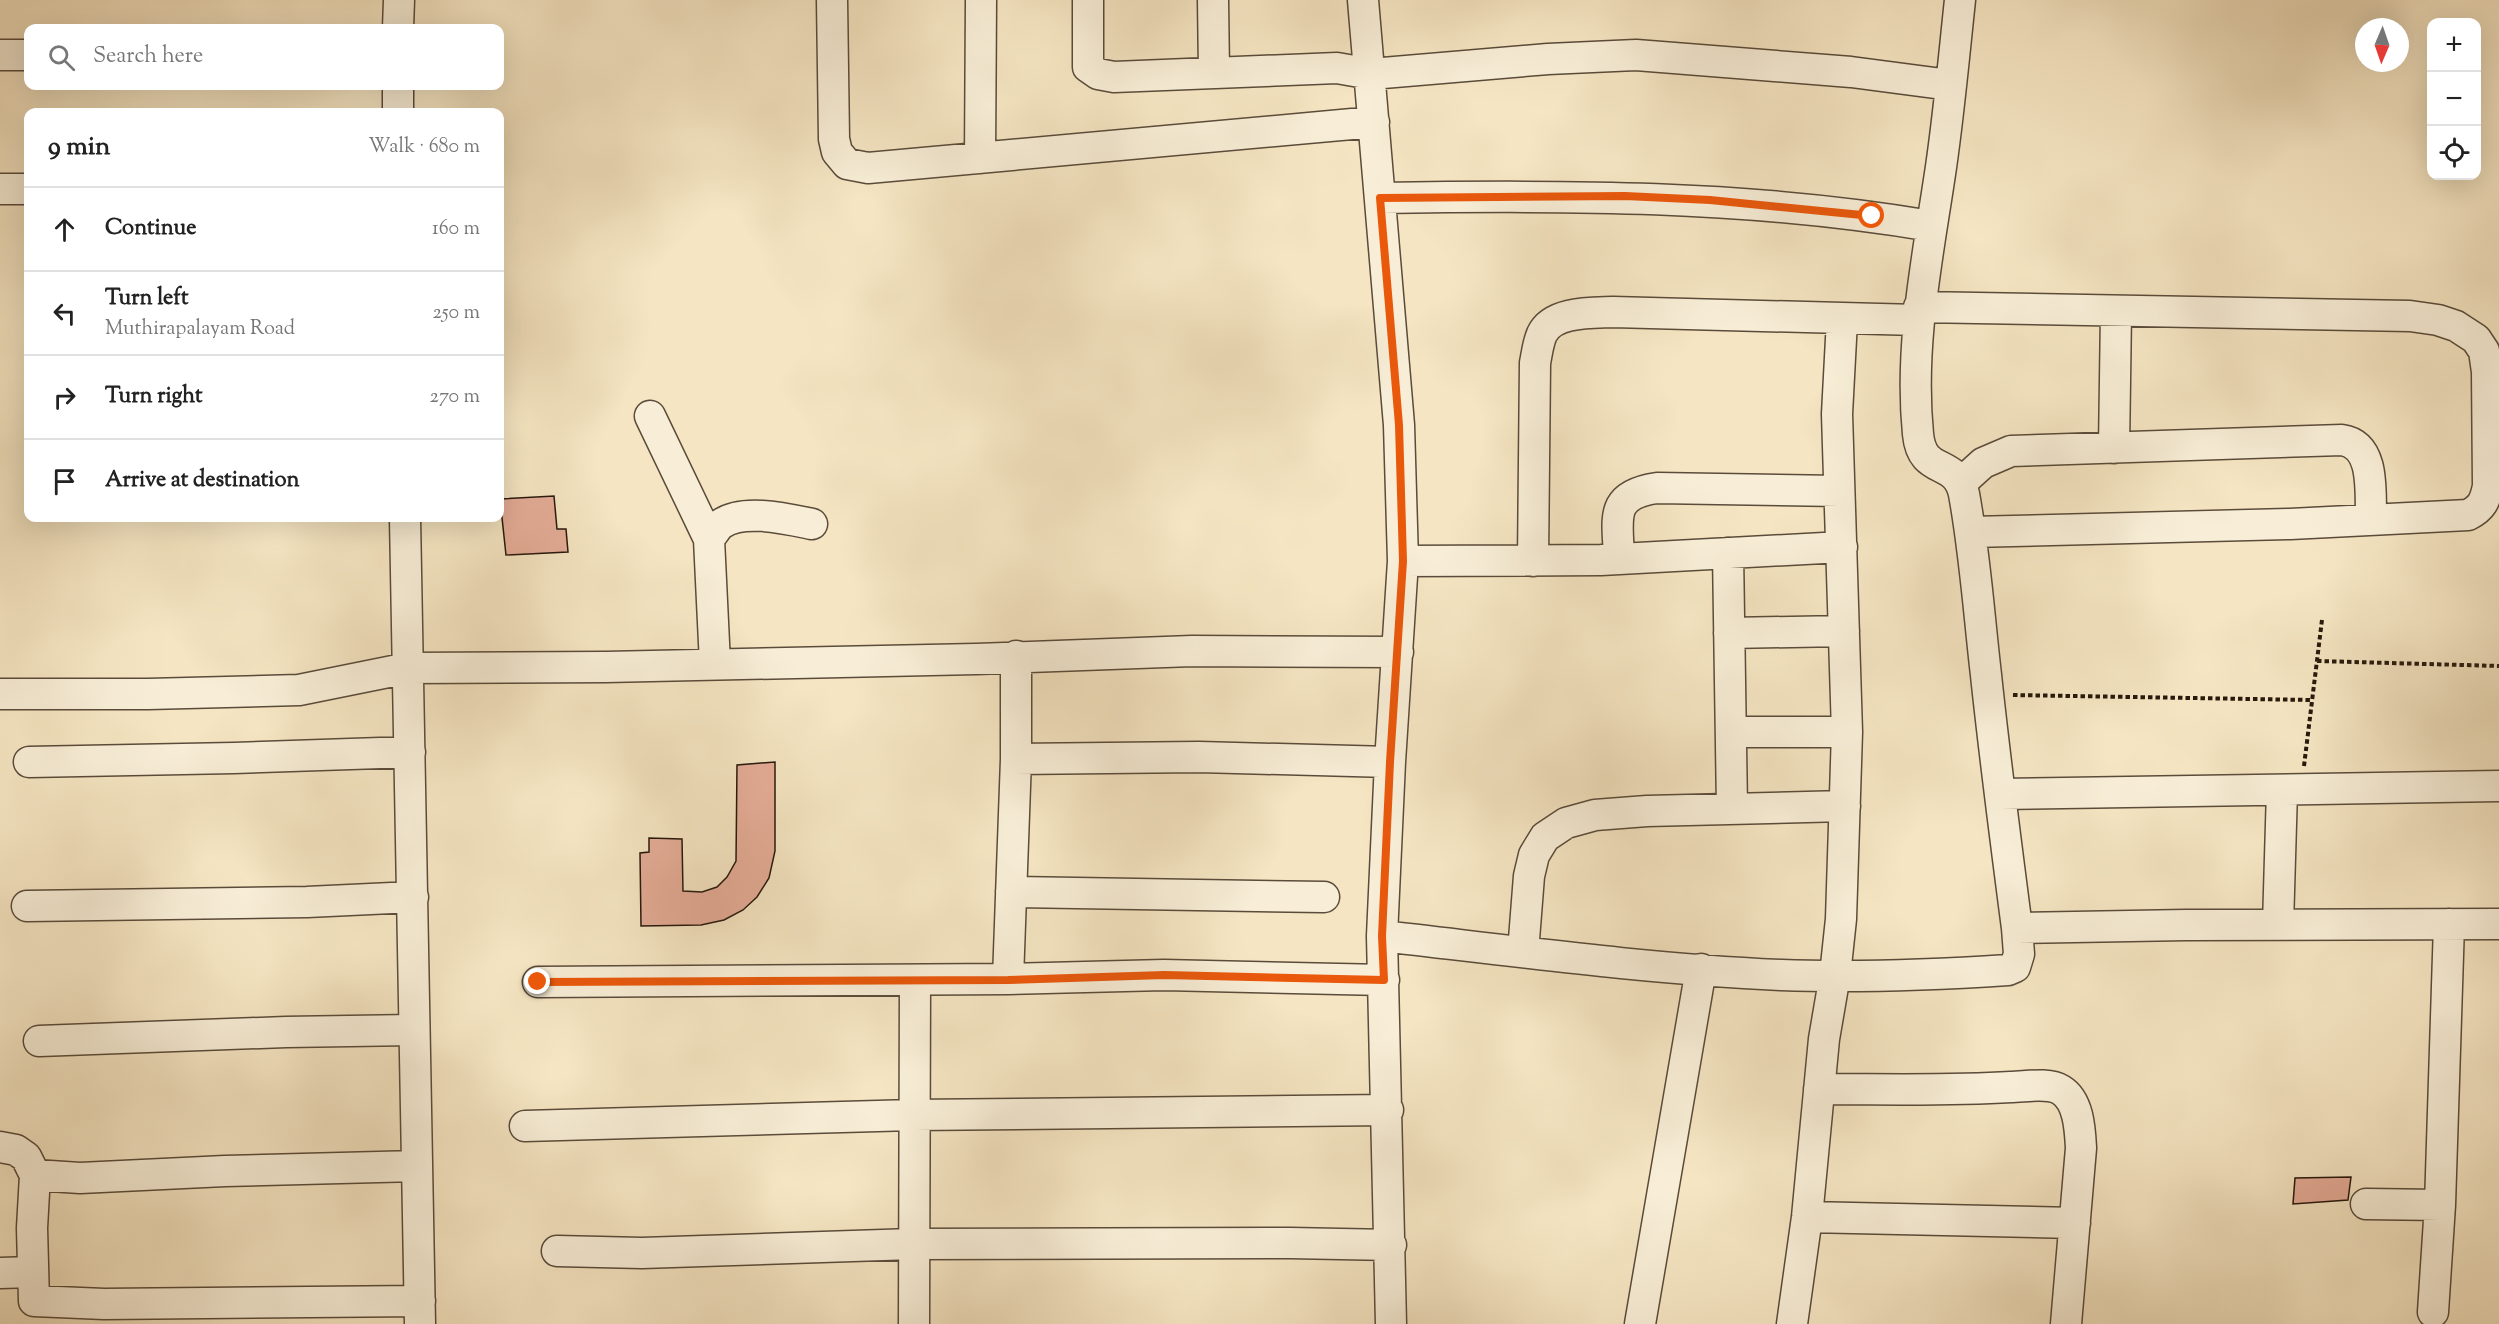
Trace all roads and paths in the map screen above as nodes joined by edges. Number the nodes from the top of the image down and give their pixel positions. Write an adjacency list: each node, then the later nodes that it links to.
1 (399, 0): 8 (street)
2 (832, 0): 17 (street)
3 (981, 0): 17 (street)
4 (1088, 0): 11 (street)
5 (1213, 0): 11 (street)
6 (1363, 0): 12 (street)
7 (1960, 0): 13 (street)
8 (398, 24)
9 (24, 55): 10 (street)
10 (0, 56)
11 (1214, 72): 12 (street)
12 (1371, 74): 13 (street); 16 (street)
13 (1950, 85): 21 (street)
14 (398, 90): 15 (street)
15 (398, 108)
16 (1374, 122): 17 (street); 20 (street)
17 (980, 158)
18 (0, 189): 19 (street)
19 (24, 189)
20 (1380, 198): 21 (street); 38 (street)
21 (1931, 226): 23 (street)
22 (2116, 312): 23 (street); 26 (street); 27 (street)
23 (1918, 314): 24 (street); 28 (street)
24 (1842, 320): 29 (street); 39 (street)
25 (650, 416): 34 (street)
26 (2493, 447): 30 (street)
27 (2114, 448): 28 (street); 30 (street)
28 (1961, 483): 33 (street)
29 (1839, 491): 35 (street); 37 (street)
30 (2371, 520): 33 (street)
31 (405, 522): 48 (street)
32 (812, 524): 34 (street)
33 (1971, 532): 60 (street)
34 (709, 539): 46 (street)
35 (1842, 547): 36 (street); 41 (street)
36 (1728, 553): 37 (street); 42 (street)
37 (1619, 559): 39 (street)
38 (1403, 561): 39 (street); 43 (street)
39 (1533, 561)
40 (2322, 620): 45 (path)
41 (1844, 631): 42 (street); 53 (street)
42 (1729, 633): 52 (street)
43 (1398, 652): 44 (street); 57 (street)
44 (1016, 656): 46 (street); 55 (street)
45 (2317, 660): 47 (path); 51 (path)
46 (715, 664): 48 (street)
47 (2499, 666)
48 (408, 668): 49 (street); 54 (street)
49 (0, 694)
50 (2010, 694): 51 (path)
51 (2312, 700): 58 (path)
52 (1731, 732): 53 (street); 62 (street)
53 (1847, 732): 61 (street)
54 (410, 752): 56 (street); 64 (street)
55 (1016, 759): 57 (street); 63 (street)
56 (29, 762)
57 (1390, 762): 71 (street)
58 (2293, 781): 59 (street); 60 (street); 69 (street)
59 (2499, 786)
60 (2001, 794): 70 (street)
61 (1845, 806): 62 (street); 74 (street)
62 (1732, 809): 72 (street)
63 (1011, 892): 65 (street); 76 (street)
64 (413, 897): 66 (street); 79 (street)
65 (1324, 897)
66 (27, 906)
67 (2449, 924): 68 (street); 69 (street); 89 (street)
68 (2499, 924)
69 (2278, 925): 70 (street)
70 (2017, 928): 74 (street)
71 (1382, 936): 72 (street); 77 (street)
72 (1523, 952): 73 (street)
73 (1701, 969): 74 (street); 102 (street)
74 (1835, 975): 81 (street)
75 (915, 980): 76 (street); 78 (street); 83 (street)
76 (1008, 980): 77 (street)
77 (1384, 980): 82 (street)
78 (538, 982)
79 (413, 1030): 80 (street); 86 (street)
80 (39, 1041)
81 (1819, 1089): 90 (street); 91 (street)
82 (1388, 1110): 83 (street); 93 (street)
83 (913, 1115): 84 (street); 92 (street)
84 (525, 1126)
85 (0, 1147): 87 (street)
86 (417, 1166): 87 (street); 97 (street)
87 (35, 1175): 95 (street)
88 (2366, 1204): 89 (street)
89 (2440, 1205): 98 (street)
90 (1807, 1217): 91 (street); 103 (street)
91 (2075, 1223): 104 (street)
92 (913, 1244): 93 (street); 94 (street); 100 (street)
93 (1391, 1245): 101 (street)
94 (557, 1251)
95 (33, 1272): 96 (street); 99 (street)
96 (0, 1273)
97 (420, 1312): 99 (street)
98 (2433, 1312)
99 (102, 1314)
100 (914, 1324)
101 (1391, 1324)
102 (1640, 1324)
103 (1792, 1324)
104 (2066, 1324)

